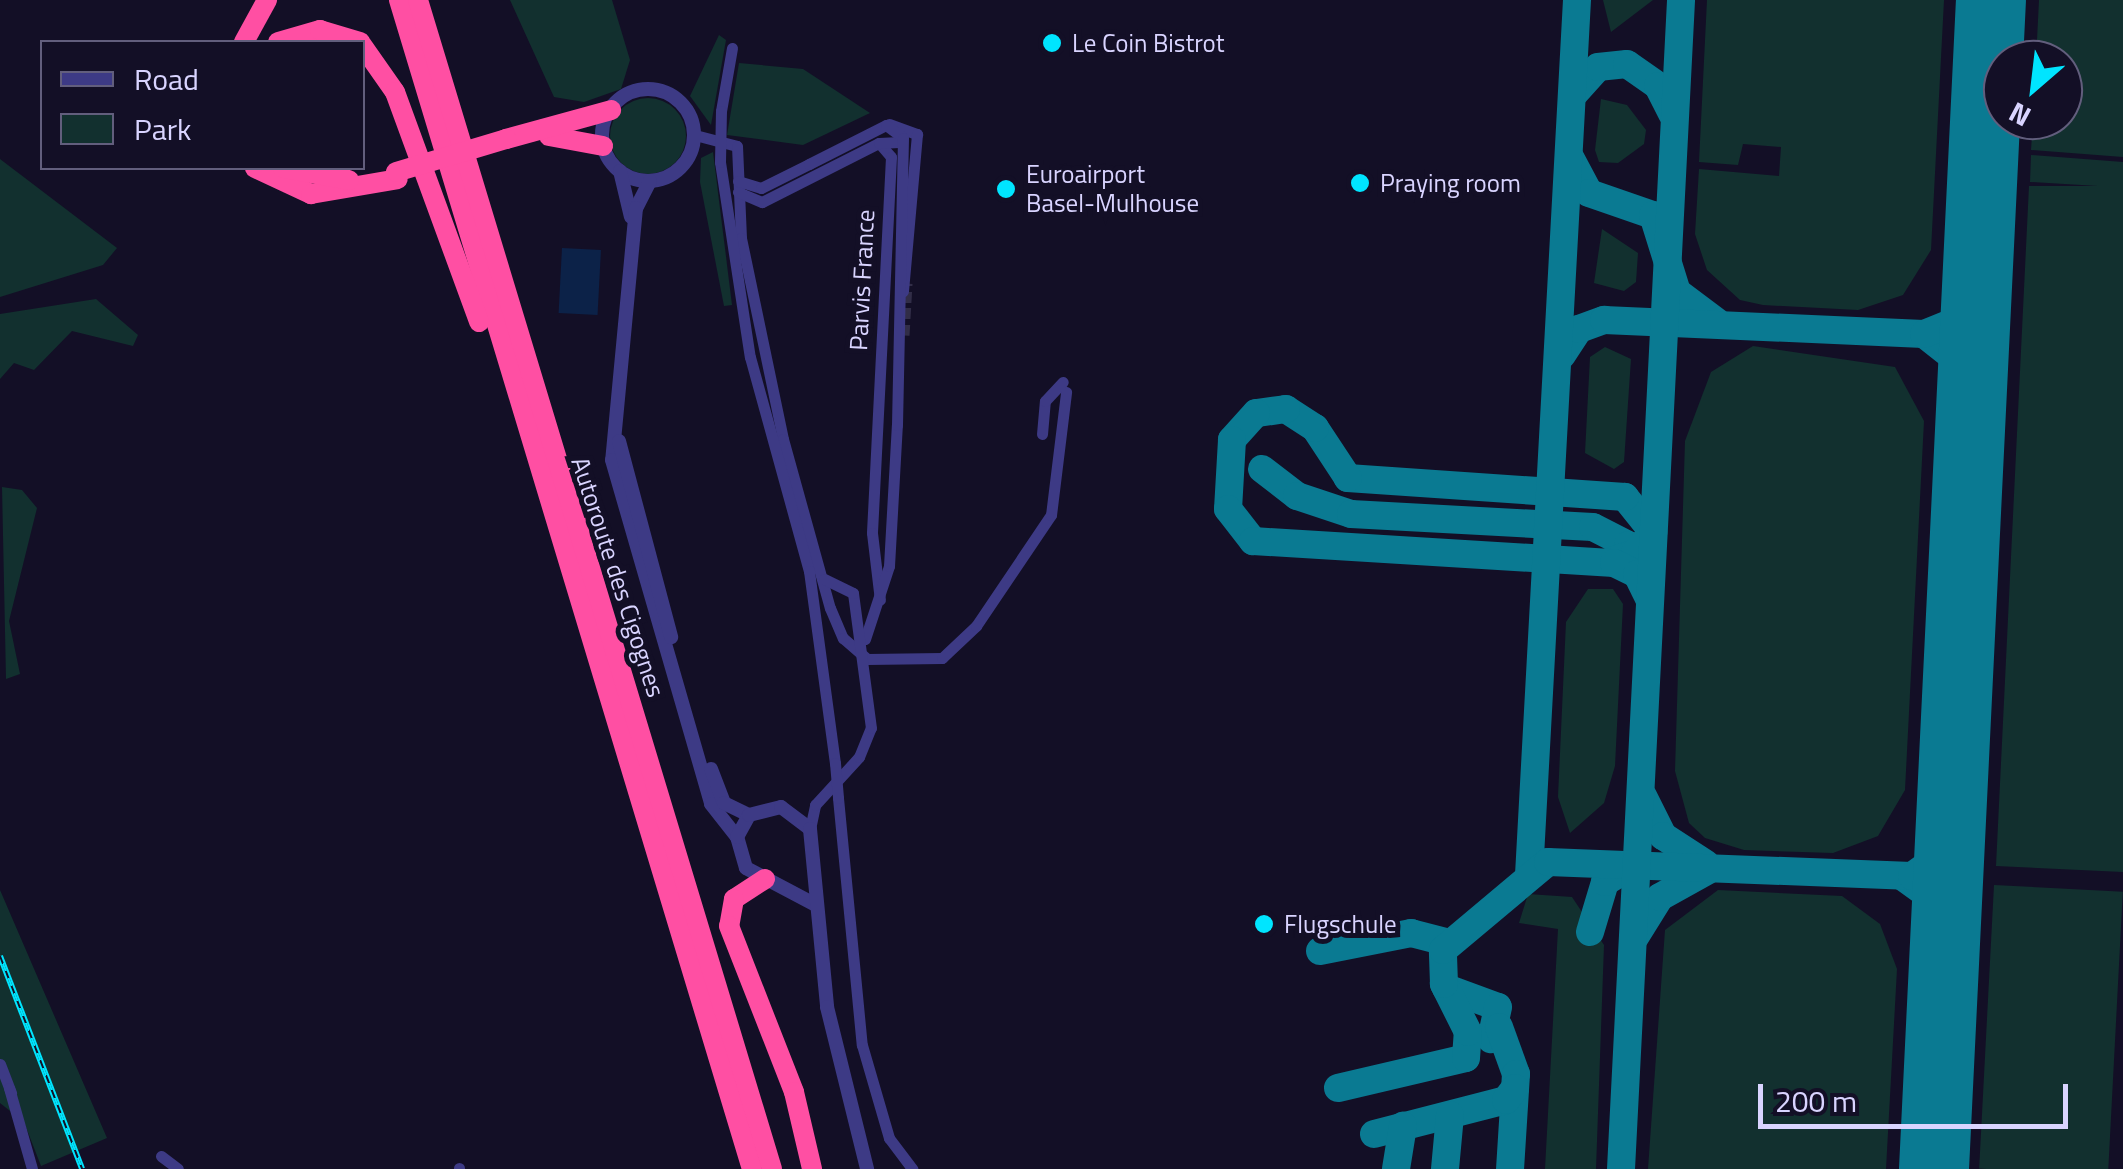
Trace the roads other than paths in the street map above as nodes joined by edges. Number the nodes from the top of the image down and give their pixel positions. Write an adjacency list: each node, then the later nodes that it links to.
1 (268, 0): 4 (highway)
2 (399, 0): 25 (highway, Autoroute des Cigognes)
3 (418, 0): 48 (highway, Autoroute des Cigognes)
4 (245, 40)
5 (284, 40): 6 (highway)
6 (347, 40)
7 (732, 48): 51 (street, bridge)
8 (365, 50): 25 (highway)
9 (611, 110): 10 (street); 11 (highway); 14 (street)
10 (695, 135): 19 (street); 20 (street)
11 (507, 142): 14 (highway); 18 (highway, bridge)
12 (899, 142): 13 (street)
13 (879, 143): 20 (street); 24 (street, Parvis France)
14 (603, 146): 17 (street)
15 (259, 170): 18 (highway)
16 (290, 170): 18 (highway)
17 (620, 172): 19 (street); 21 (street)
18 (396, 175)
19 (650, 181): 21 (street)
20 (738, 186): 23 (street, bridge); 29 (street)
21 (633, 232): 22 (street)
22 (618, 404): 27 (street); 28 (street)
23 (893, 420): 24 (street); 30 (street)
24 (877, 424): 30 (street, Parvis France)
25 (524, 432): 47 (highway, Autoroute des Cigognes)
26 (1042, 434): 32 (street)
27 (627, 520): 28 (street); 33 (street)
28 (646, 535): 33 (street)
29 (824, 579): 31 (street); 32 (street)
30 (880, 600): 31 (street)
31 (865, 639): 32 (street)
32 (867, 658): 36 (street)
33 (676, 672): 34 (street)
34 (699, 746): 35 (street); 37 (street)
35 (749, 815): 36 (street); 37 (street)
36 (810, 829): 38 (street)
37 (737, 837): 39 (street)
38 (807, 862): 39 (street); 40 (street)
39 (772, 880): 40 (street); 49 (highway)
40 (814, 904): 50 (street)
41 (0, 1064): 43 (street)
42 (0, 1110): 43 (street)
43 (14, 1126): 45 (street)
44 (161, 1156): 46 (street)
45 (32, 1169)
46 (178, 1169)
47 (752, 1169)
48 (772, 1169)
49 (812, 1169)
50 (867, 1169)
51 (912, 1169)

